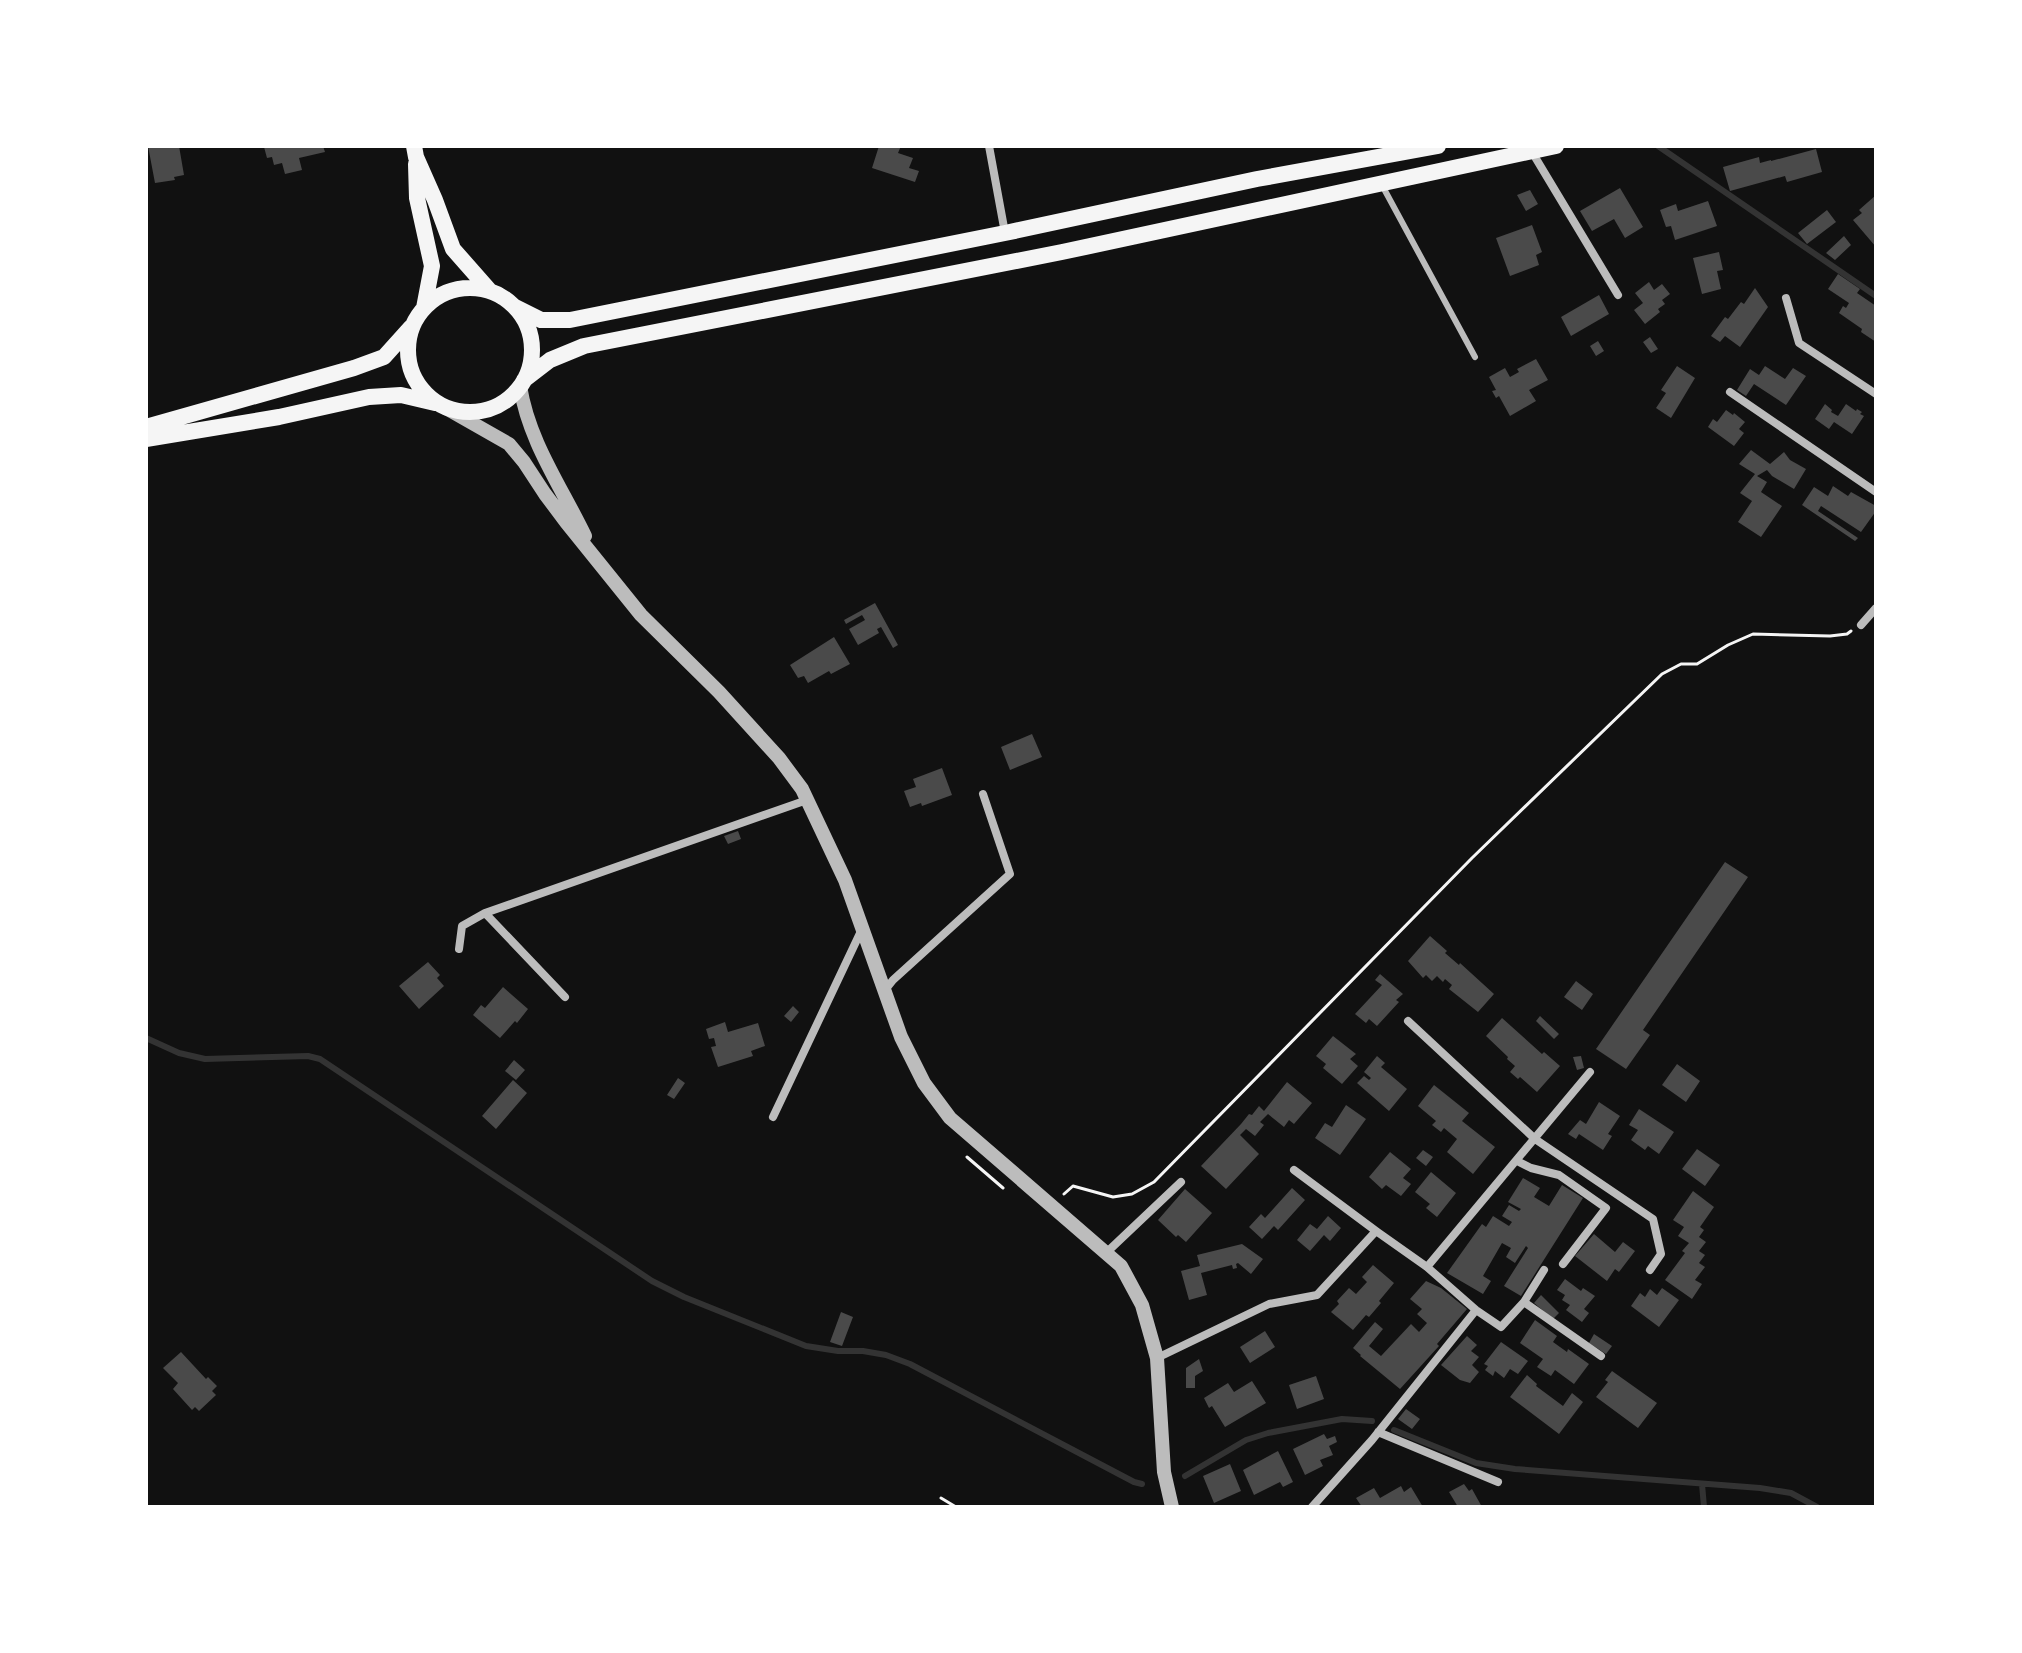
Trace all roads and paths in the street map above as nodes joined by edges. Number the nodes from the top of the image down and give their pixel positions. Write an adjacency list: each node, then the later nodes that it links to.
1 (989, 146): 7 (street)
2 (1438, 146): 7 (main road)
3 (1556, 146): 4 (main road)
4 (1532, 151): 6 (main road); 9 (street)
5 (415, 152): 8 (main road); 12 (main road)
6 (1381, 183): 14 (lane); 15 (main road)
7 (1005, 233): 11 (main road)
8 (490, 291): 11 (main road); 12 (main road)
9 (1618, 295)
10 (1786, 298): 17 (street)
11 (515, 307): 15 (main road)
12 (424, 308): 13 (main road)
13 (412, 326): 18 (main road); 19 (main road)
14 (1475, 357)
15 (522, 383): 18 (main road); 22 (street)
16 (1730, 392): 21 (street)
17 (1876, 394)
18 (441, 405): 20 (main road); 22 (street)
19 (146, 427)
20 (146, 439)
21 (1876, 492)
22 (595, 559): 26 (street)
23 (1876, 608): 24 (street)
24 (1861, 625): 39 (path)
25 (983, 794): 30 (street)
26 (807, 800): 27 (street); 28 (street)
27 (485, 913): 29 (street); 31 (street)
28 (862, 929): 30 (street); 34 (street)
29 (459, 949)
30 (884, 990): 39 (street)
31 (565, 997)
32 (1408, 1021): 35 (street)
33 (1590, 1072): 35 (street)
34 (773, 1117)
35 (1535, 1139): 36 (street); 45 (street)
36 (1517, 1161): 42 (street); 43 (street)
37 (1294, 1170): 40 (street)
38 (1181, 1182): 41 (street)
39 (1053, 1206): 41 (street)
40 (1376, 1231): 43 (street); 49 (street)
41 (1106, 1253): 49 (street)
42 (1563, 1264)
43 (1427, 1267): 47 (street)
44 (1544, 1270): 46 (street)
45 (1650, 1270)
46 (1524, 1302): 47 (street); 48 (street)
47 (1476, 1310): 50 (street)
48 (1601, 1356)
49 (1157, 1358): 54 (street)
50 (1378, 1432): 51 (street); 55 (street)
51 (1498, 1482)
52 (941, 1498): 53 (path)
53 (956, 1507)
54 (1172, 1507)
55 (1312, 1507)

